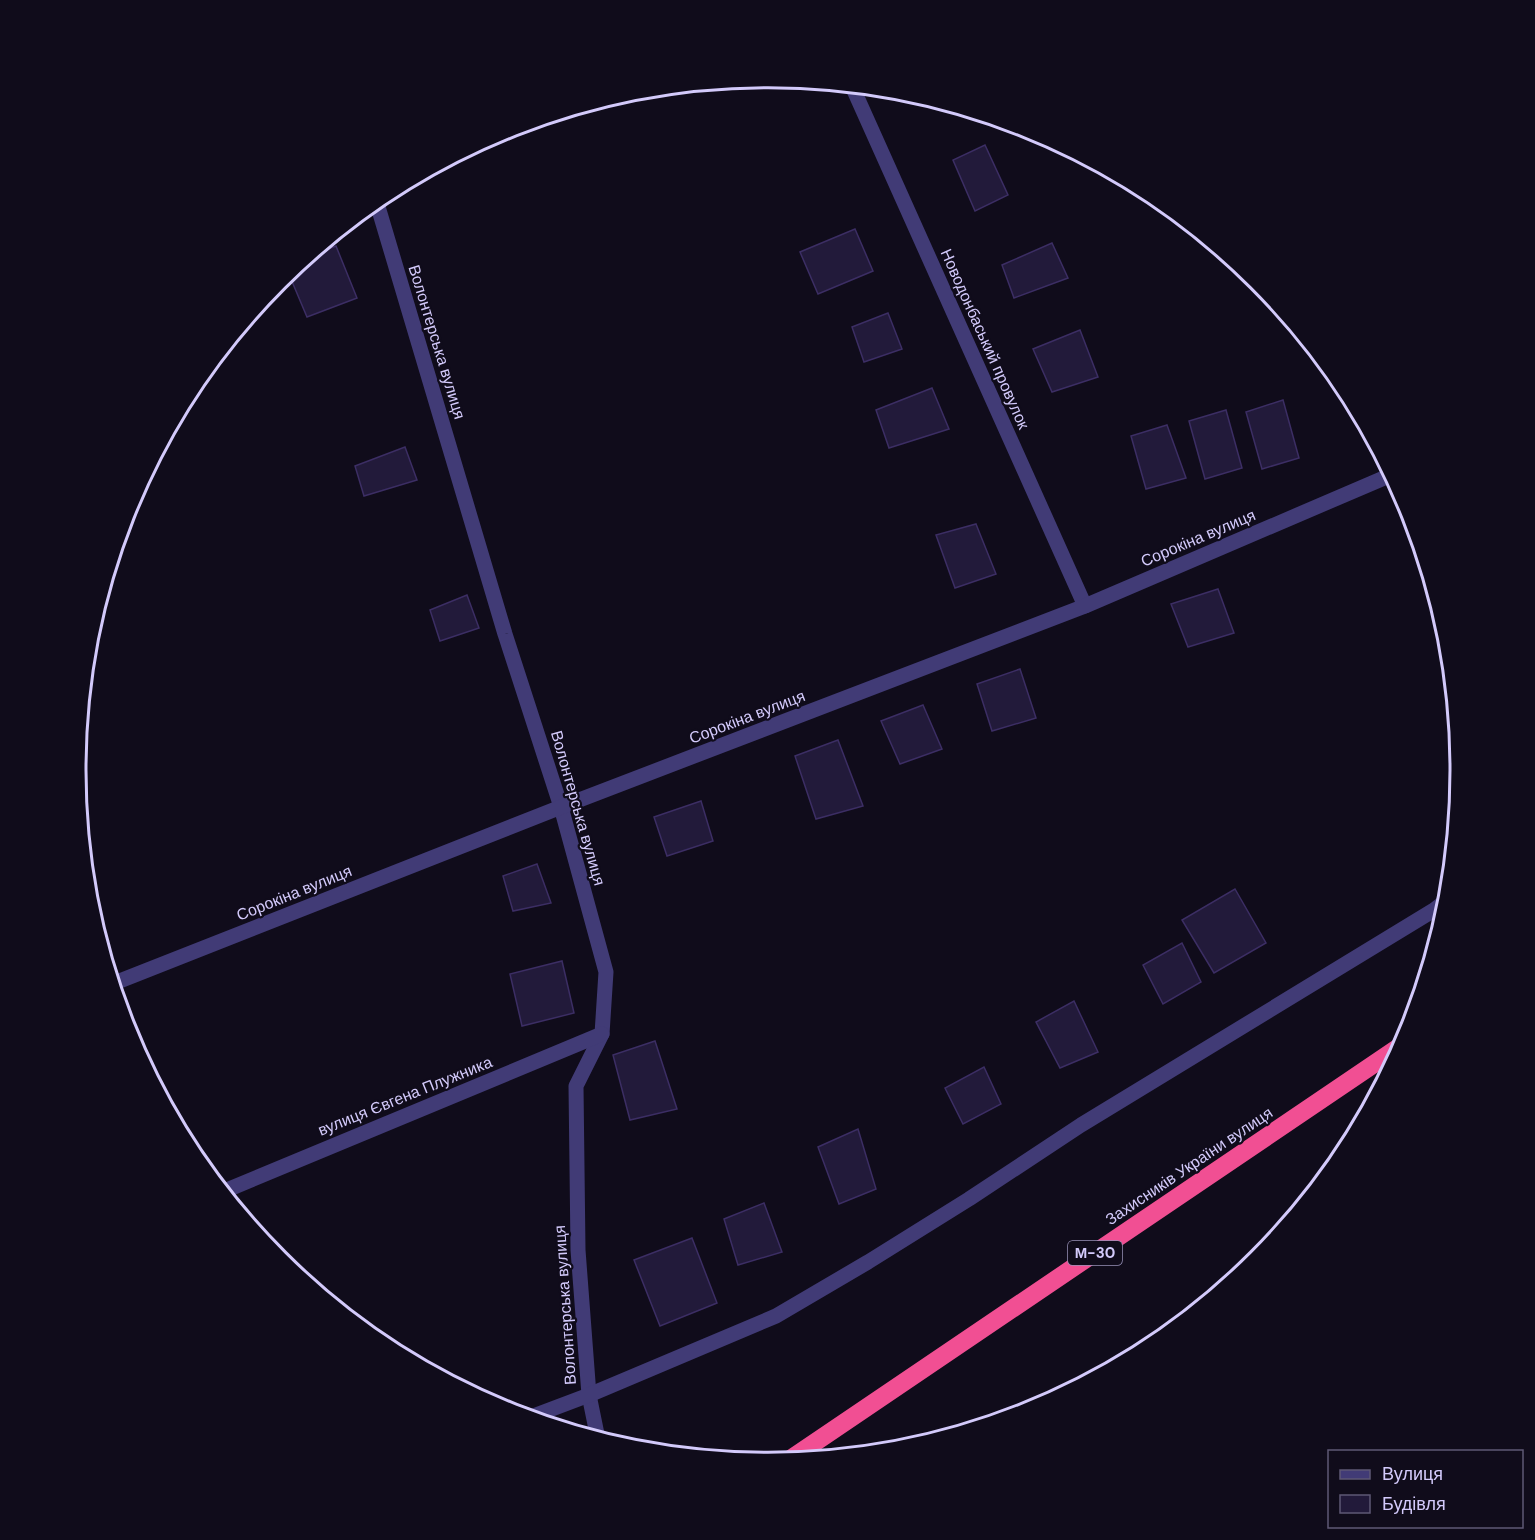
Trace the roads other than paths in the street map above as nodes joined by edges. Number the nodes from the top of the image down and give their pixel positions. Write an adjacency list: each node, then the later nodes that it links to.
1 (856, 94): 4 (street, Новодонбаський провулок)
2 (379, 210): 5 (street, Волонтерська вулиця)
3 (1384, 479): 4 (street, Сорокіна вулиця)
4 (1085, 606): 5 (street, Сорокіна вулиця)
5 (561, 807): 7 (street, Сорокіна вулиця); 8 (street, Волонтерська вулиця)
6 (1435, 908): 11 (street)
7 (120, 981)
8 (602, 1034): 10 (street, вулиця Євгена Плужника); 11 (street, Волонтерська вулиця)
9 (1387, 1055): 14 (highway, Захисників України вулиця / М-30)
10 (229, 1189)
11 (589, 1395): 12 (street); 13 (street, Волонтерська вулиця)
12 (541, 1413)
13 (596, 1430)
14 (802, 1451)

